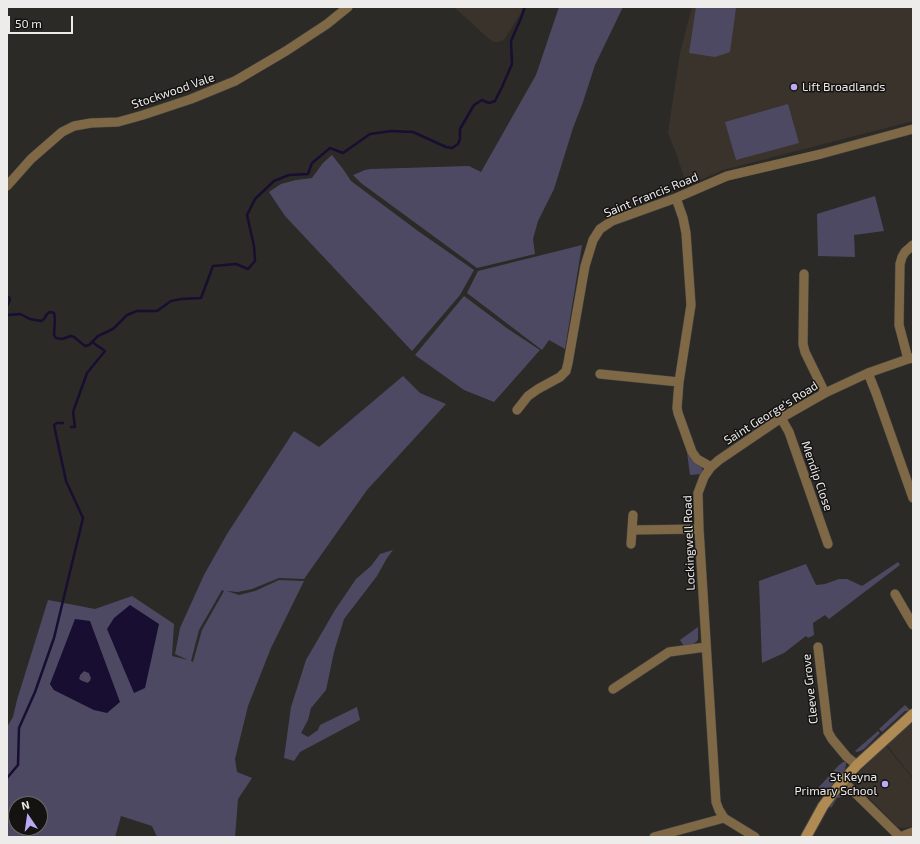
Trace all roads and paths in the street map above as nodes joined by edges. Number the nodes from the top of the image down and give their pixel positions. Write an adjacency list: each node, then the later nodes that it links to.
1 (348, 7): 3 (street, Stockwood Vale)
2 (913, 129): 4 (street, Saint Francis Road)
3 (7, 186)
4 (676, 198): 10 (street); 12 (street, Saint Francis Road)
5 (913, 245): 7 (street)
6 (804, 274): 11 (street)
7 (910, 358): 8 (street, Saint George's Road)
8 (868, 373): 11 (street, Saint George's Road); 15 (street)
9 (600, 374): 10 (street)
10 (678, 382): 14 (street)
11 (825, 393): 13 (street, Saint George's Road)
12 (518, 410)
13 (781, 418): 14 (street, Saint George's Road); 20 (street, Mendip Close)
14 (711, 467): 17 (street, Lockingwell Road)
15 (913, 498)
16 (632, 515): 18 (street)
17 (698, 529): 18 (street); 24 (street, Lockingwell Road)
18 (632, 530): 19 (street)
19 (631, 544)
20 (828, 544)
21 (895, 594): 22 (street)
22 (913, 625)
23 (818, 646): 27 (street, Cleeve Grove)
24 (706, 647): 25 (street); 29 (street, Lockingwell Road)
25 (613, 689)
26 (913, 714): 27 (street)
27 (857, 765): 28 (street)
28 (843, 781): 33 (street); 34 (street)
29 (724, 818): 31 (street); 32 (street)
30 (913, 832): 34 (street)
31 (654, 837)
32 (755, 837)
33 (806, 837)
34 (900, 837)

